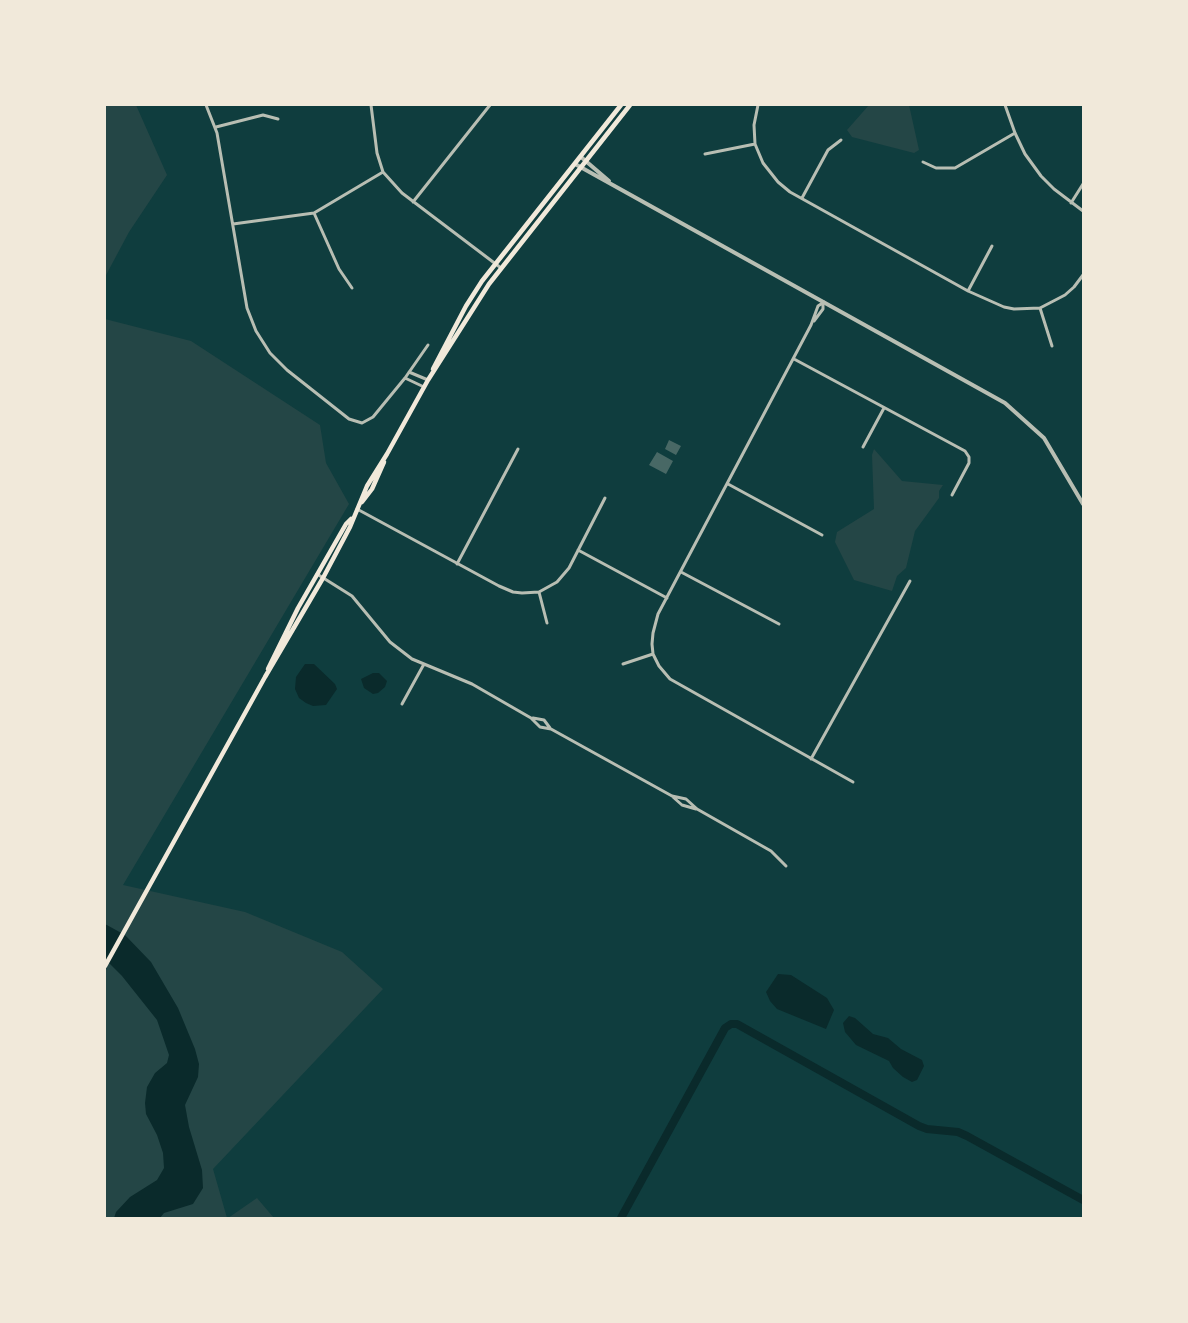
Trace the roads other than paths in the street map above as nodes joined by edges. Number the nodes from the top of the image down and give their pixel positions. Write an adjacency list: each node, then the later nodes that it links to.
1 (206, 105): 11 (street)
2 (371, 105): 21 (street)
3 (490, 105): 25 (street)
4 (621, 105): 8 (main road)
5 (630, 105): 10 (main road)
6 (758, 105): 14 (street)
7 (1005, 105): 12 (street)
8 (611, 118): 10 (main road); 16 (main road)
9 (278, 119): 11 (street)
10 (617, 123): 17 (main road)
11 (216, 127): 30 (street)
12 (1015, 134): 18 (street); 26 (street)
13 (841, 140): 24 (street)
14 (754, 144): 15 (street); 24 (street)
15 (705, 154)
16 (581, 157): 17 (street); 19 (main road)
17 (586, 161): 20 (main road); 23 (street)
18 (923, 162)
19 (575, 164): 20 (street); 29 (main road)
20 (580, 169): 23 (street); 31 (main road)
21 (383, 172): 25 (street); 28 (street)
22 (1083, 184): 26 (street)
23 (615, 185): 38 (street)
24 (801, 198): 37 (street)
25 (413, 202): 33 (street)
26 (1071, 203): 27 (street)
27 (1083, 211)
28 (314, 213): 30 (street); 36 (street)
29 (528, 223): 31 (main road); 33 (main road)
30 (233, 224): 48 (street)
31 (533, 228): 34 (main road)
32 (992, 246): 37 (street)
33 (495, 264): 34 (street); 39 (main road)
34 (501, 268): 41 (main road)
35 (1083, 275): 40 (street)
36 (352, 288)
37 (968, 291): 40 (street)
38 (824, 302): 46 (street); 57 (street)
39 (466, 306): 41 (main road); 42 (main road)
40 (1040, 308): 45 (street)
41 (471, 309): 43 (main road)
42 (461, 315): 43 (main road); 49 (main road)
43 (466, 319): 49 (main road)
44 (428, 345): 47 (street)
45 (1052, 346)
46 (794, 359): 51 (street); 54 (street)
47 (409, 372): 48 (street); 49 (street)
48 (405, 378): 50 (street)
49 (428, 380): 50 (main road)
50 (424, 387): 58 (main road)
51 (884, 408): 52 (street); 55 (street)
52 (863, 447)
53 (519, 449): 62 (street)
54 (728, 484): 60 (street); 63 (street)
55 (952, 495)
56 (605, 498): 61 (street)
57 (1083, 504)
58 (358, 507): 59 (main road); 62 (street)
59 (353, 517): 64 (main road); 65 (main road)
60 (822, 535)
61 (578, 550): 67 (street); 68 (street)
62 (457, 564): 67 (street)
63 (681, 572): 68 (street); 70 (street)
64 (317, 574): 65 (street); 74 (main road)
65 (323, 578): 72 (street); 74 (main road)
66 (910, 581): 78 (street)
67 (539, 592): 69 (street)
68 (667, 598): 71 (street)
69 (547, 623)
70 (779, 624)
71 (653, 654): 73 (street); 78 (street)
72 (424, 664): 75 (street); 76 (street)
73 (623, 664)
74 (265, 677): 83 (main road)
75 (402, 704)
76 (531, 718): 77 (street); 77 (street)
77 (552, 729): 80 (street)
78 (811, 759): 79 (street)
79 (853, 782)
80 (672, 796): 81 (street); 81 (street)
81 (697, 809): 82 (street)
82 (786, 866)
83 (105, 966)

